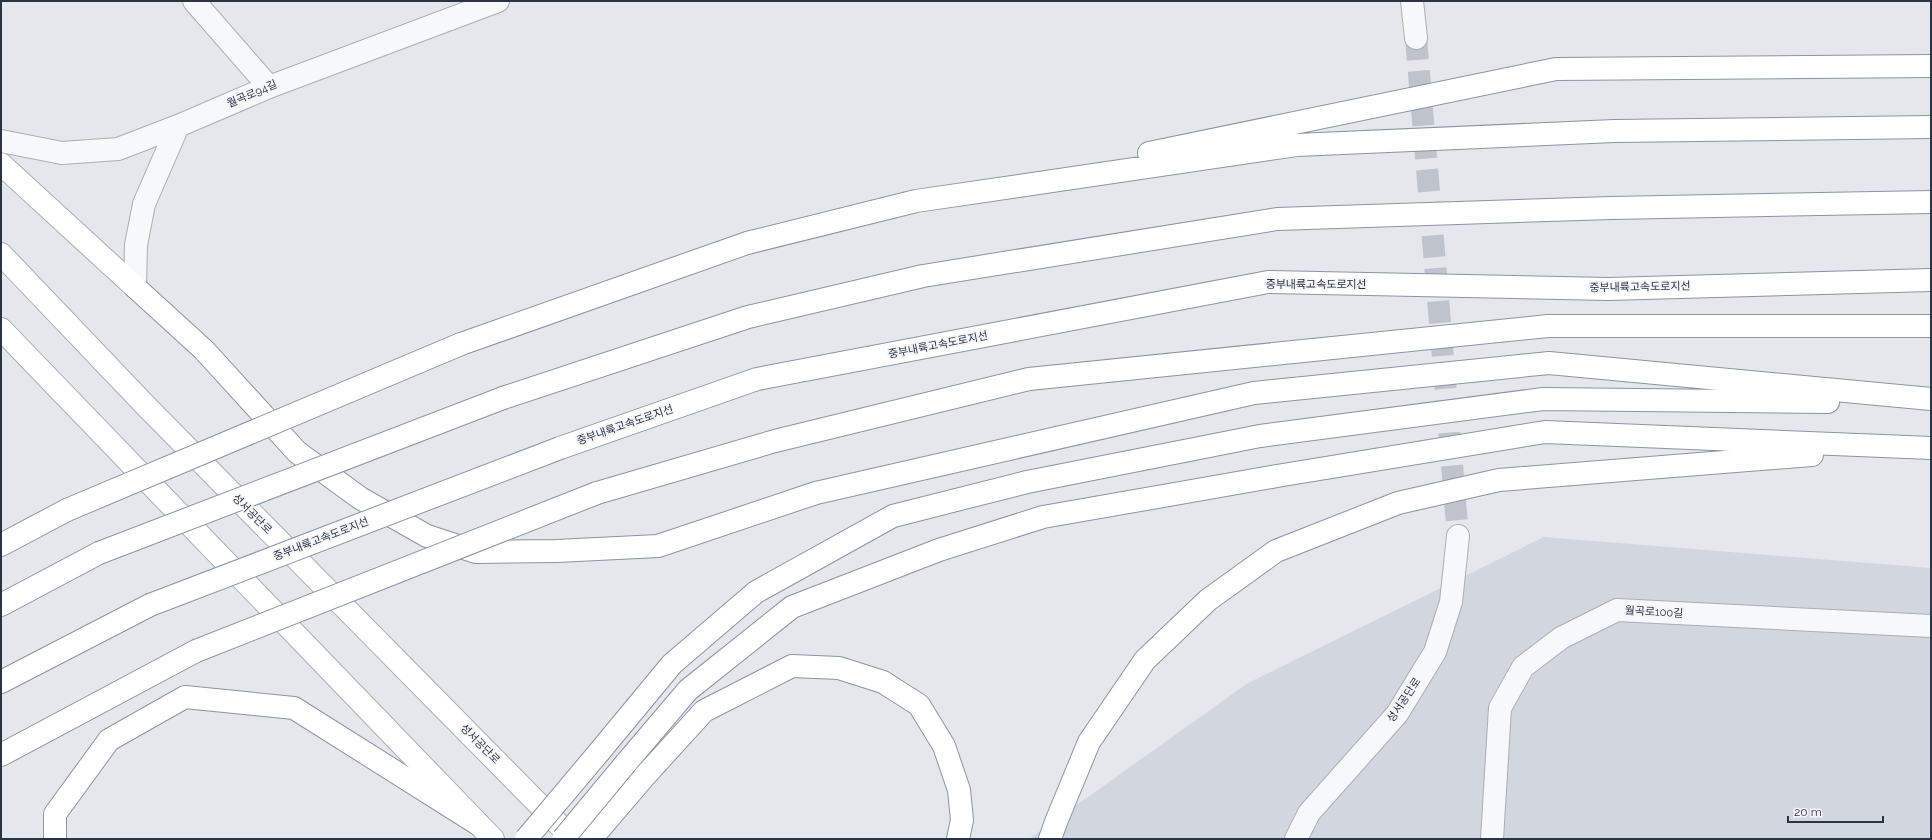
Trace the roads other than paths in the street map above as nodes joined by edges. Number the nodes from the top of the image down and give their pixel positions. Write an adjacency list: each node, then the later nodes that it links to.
1 (194, 1): 6 (street)
2 (498, 1): 6 (street, 월곡로94길)
3 (1412, 1): 4 (street)
4 (1416, 38)
5 (1931, 66): 11 (main road)
6 (269, 86): 7 (street, 월곡로94길)
7 (178, 126): 9 (street, 월곡로94길); 15 (street)
8 (1931, 127): 11 (main road)
9 (1, 141)
10 (1, 164): 15 (main road)
11 (916, 201): 23 (main road, bridge)
12 (1931, 202): 24 (main road, bridge)
13 (1, 254): 32 (main road, 성서공단로)
14 (1931, 280): 26 (main road, 중부내륙고속도로지선, bridge)
15 (135, 287): 18 (main road)
16 (1931, 326): 27 (main road, bridge)
17 (1, 329): 28 (main road)
18 (1931, 399)
19 (1931, 404): 30 (main road, bridge)
20 (1910, 448): 21 (main road); 31 (main road, bridge); 35 (main road)
21 (1931, 448)
22 (1458, 536): 36 (street, 성서공단로)
23 (1, 545)
24 (1, 605)
25 (1931, 626): 37 (street, 월곡로100길)
26 (1, 682)
27 (1, 755)
28 (486, 831): 29 (main road)
29 (55, 839)
30 (526, 839)
31 (563, 839)
32 (573, 839)
33 (591, 839): 34 (main road)
34 (958, 839)
35 (1050, 839)
36 (1296, 839)
37 (1492, 839)

